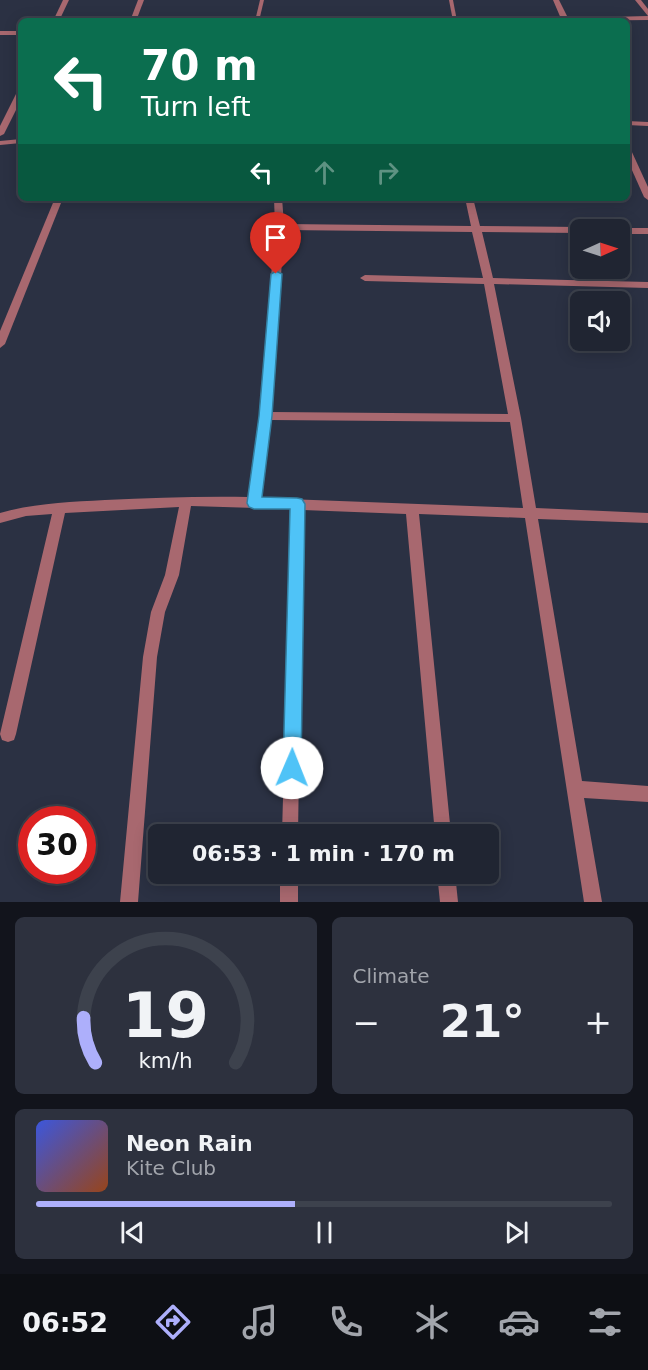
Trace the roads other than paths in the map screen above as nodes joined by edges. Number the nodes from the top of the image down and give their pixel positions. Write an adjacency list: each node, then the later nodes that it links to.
1 (66, 0): 8 (street)
2 (141, 0): 9 (street)
3 (262, 0): 10 (lane)
4 (451, 0): 11 (lane)
5 (556, 0): 12 (street)
6 (638, 0): 7 (street)
7 (648, 16): 13 (street)
8 (57, 18)
9 (134, 18)
10 (258, 18)
11 (454, 18)
12 (564, 18)
13 (606, 18)
14 (0, 33): 15 (street)
15 (18, 33)
16 (18, 98): 19 (street)
17 (630, 123): 18 (street)
18 (648, 124)
19 (0, 134)
20 (18, 141): 21 (street)
21 (0, 143)
22 (630, 157): 24 (street)
23 (648, 172): 24 (street)
24 (637, 173): 26 (street)
25 (630, 183): 26 (street)
26 (641, 183): 27 (street)
27 (648, 197)
28 (58, 201): 39 (street)
29 (279, 201): 31 (street)
30 (470, 201): 32 (street)
31 (280, 227): 32 (street); 40 (street)
32 (476, 229): 33 (street); 37 (street)
33 (570, 231)
34 (630, 231): 35 (street)
35 (648, 231)
36 (365, 278): 37 (street)
37 (489, 282): 38 (street); 41 (street)
38 (648, 285)
39 (0, 344)
40 (266, 416): 41 (street); 43 (street)
41 (515, 418): 47 (street)
42 (186, 501): 43 (street); 45 (street); 57 (street)
43 (254, 503): 44 (street)
44 (297, 504): 46 (street); 53 (street)
45 (60, 508): 48 (street); 50 (street)
46 (412, 508): 47 (street); 54 (street)
47 (531, 515): 49 (street); 51 (street)
48 (0, 518)
49 (648, 518)
50 (8, 734)
51 (575, 789): 52 (street); 60 (street)
52 (648, 795)
53 (290, 824)
54 (442, 824)
55 (290, 884): 58 (street)
56 (447, 884): 59 (street)
57 (129, 902)
58 (289, 902)
59 (449, 902)
60 (593, 902)

